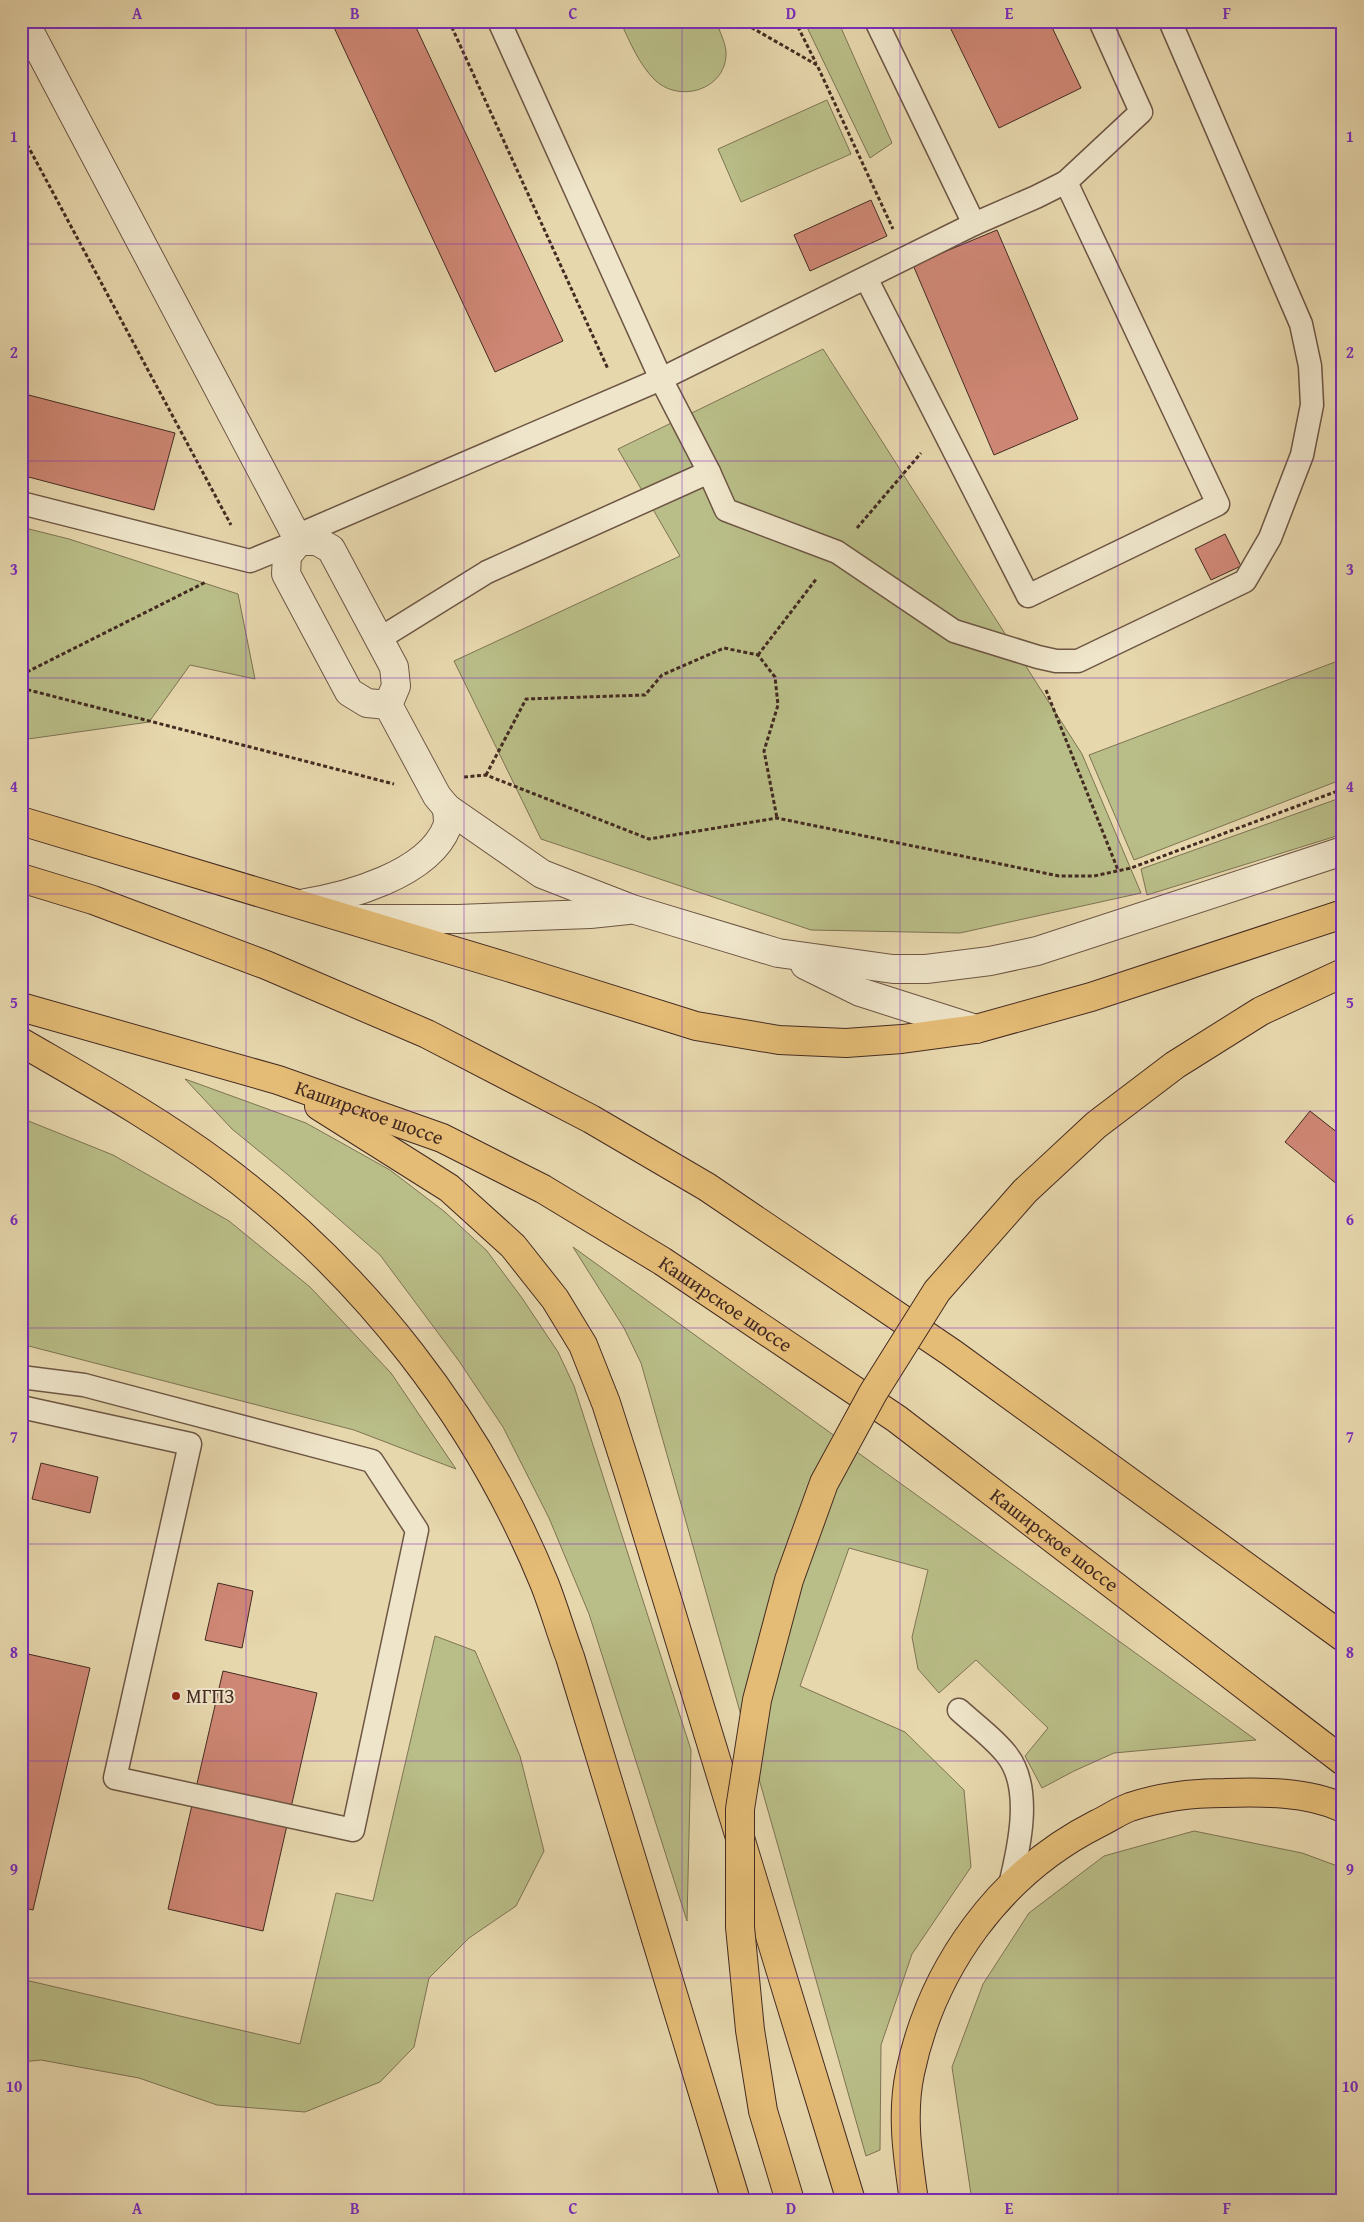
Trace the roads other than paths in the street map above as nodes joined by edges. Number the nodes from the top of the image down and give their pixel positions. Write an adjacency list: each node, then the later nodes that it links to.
1 (24, 21): 12 (street)
2 (499, 21): 9 (lane)
3 (876, 21): 7 (lane)
4 (1100, 21): 6 (lane)
5 (1170, 21): 10 (lane)
6 (1066, 182): 7 (lane); 8 (lane)
7 (974, 224): 8 (lane)
8 (866, 278): 9 (lane)
9 (661, 379): 10 (lane); 12 (lane)
10 (709, 472): 13 (lane)
11 (21, 503): 12 (lane)
12 (297, 538): 13 (street); 14 (street)
13 (379, 639): 14 (street)
14 (388, 705): 15 (street)
15 (447, 808): 19 (street); 20 (street)
16 (21, 821): 19 (main road)
17 (1343, 851): 23 (street)
18 (21, 878): 31 (main road)
19 (300, 904): 22 (main road)
20 (632, 909): 22 (street); 23 (street)
21 (1343, 914): 26 (main road)
22 (352, 919): 26 (main road)
23 (778, 953): 26 (street)
24 (1343, 973): 37 (main road, bridge)
25 (21, 1007): 28 (main road, Каширское шоссе)
26 (976, 1029)
27 (21, 1042): 36 (main road)
28 (278, 1080): 33 (main road, Каширское шоссе); 38 (main road)
29 (21, 1378): 30 (lane)
30 (21, 1407)
31 (1343, 1636)
32 (959, 1710): 35 (lane)
33 (1343, 1761)
34 (1343, 1808): 35 (main road)
35 (1010, 1885): 39 (main road)
36 (736, 2201)
37 (790, 2201)
38 (851, 2201)
39 (914, 2201)

